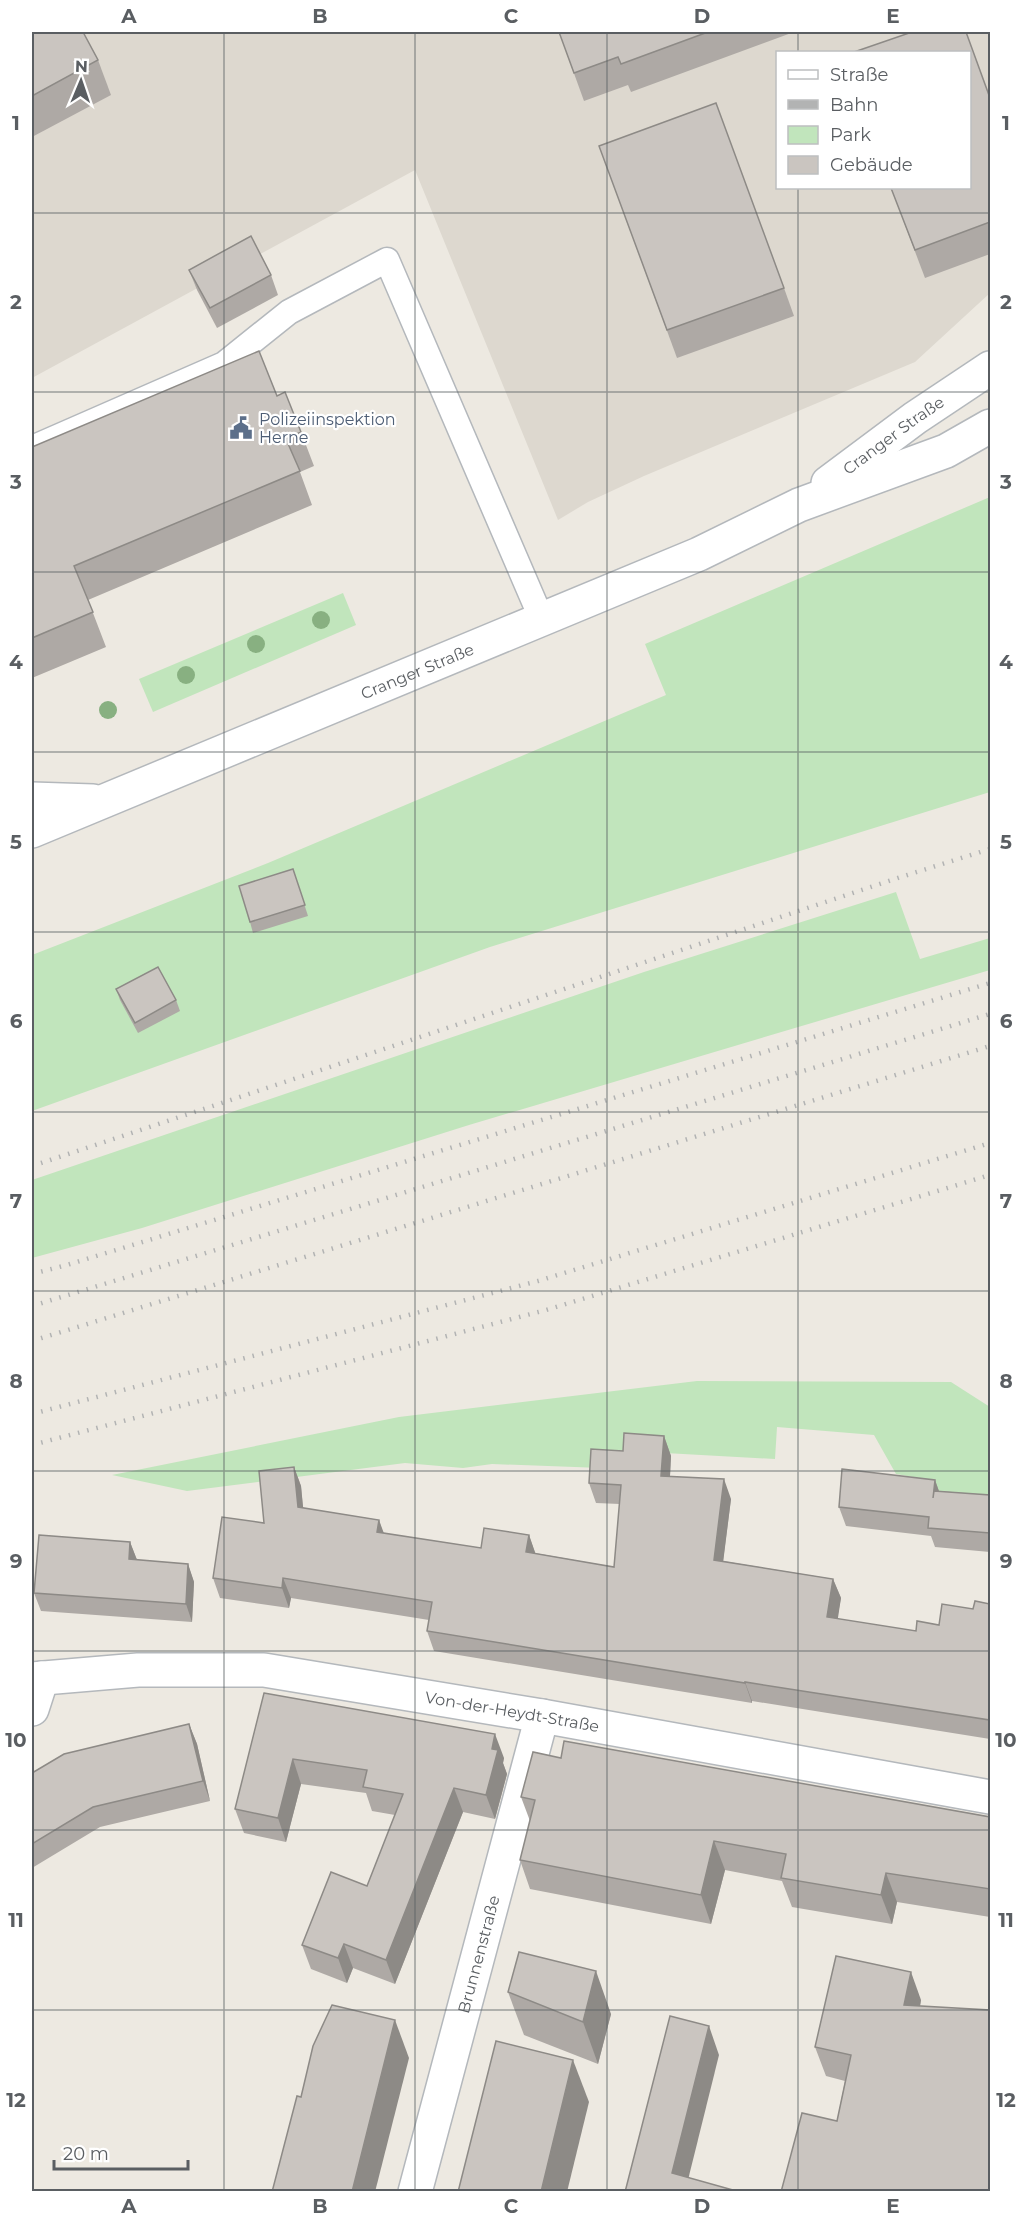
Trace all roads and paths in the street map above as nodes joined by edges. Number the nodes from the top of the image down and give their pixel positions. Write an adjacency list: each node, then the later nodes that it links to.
1 (990, 368): 4 (street, Cranger Straße)
2 (990, 426): 4 (street, Cranger Straße)
3 (32, 448): 5 (lane)
4 (799, 505): 5 (street, Cranger Straße)
5 (542, 620): 7 (street, Cranger Straße)
6 (32, 799): 7 (street)
7 (104, 801): 8 (street, Cranger Straße)
8 (32, 831)
9 (37, 1678): 10 (street); 11 (street, Von-der-Heydt-Straße)
10 (32, 1709)
11 (542, 1716): 12 (street, Von-der-Heydt-Straße); 13 (street, Brunnenstraße)
12 (990, 1797)
13 (415, 2192)

